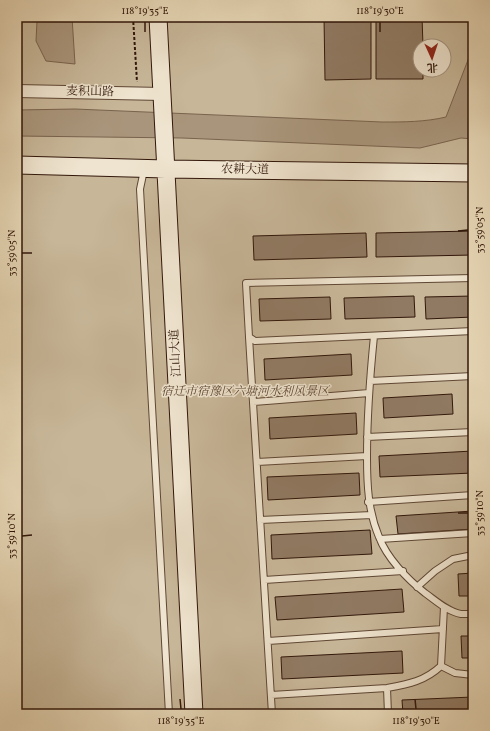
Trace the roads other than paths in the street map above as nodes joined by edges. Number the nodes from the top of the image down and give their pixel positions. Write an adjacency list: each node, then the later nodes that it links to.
1 (158, 17): 3 (main road, 江山大道)
2 (17, 91): 3 (street, 麦积山路)
3 (162, 96): 5 (main road, 江山大道)
4 (17, 165): 6 (main road, 农耕大道)
5 (166, 165): 6 (main road, 农耕大道); 7 (main road, 农耕大道); 38 (main road, 江山大道)
6 (144, 168): 39 (lane)
7 (473, 173)
8 (473, 278): 11 (lane)
9 (473, 331): 10 (lane)
10 (374, 336): 11 (lane); 13 (lane)
11 (249, 337): 15 (lane)
12 (473, 376): 13 (lane)
13 (370, 381): 14 (lane)
14 (369, 393): 15 (lane); 17 (lane)
15 (253, 402): 19 (lane)
16 (473, 432): 17 (lane)
17 (367, 437): 18 (lane)
18 (367, 456): 19 (lane); 21 (lane)
19 (257, 462): 23 (lane)
20 (473, 495): 21 (lane)
21 (368, 502): 22 (lane)
22 (372, 515): 23 (lane); 25 (lane)
23 (260, 520): 28 (lane)
24 (473, 533): 25 (lane)
25 (380, 539): 27 (lane)
26 (473, 555): 29 (lane)
27 (403, 571): 28 (lane); 29 (lane)
28 (264, 580): 33 (lane)
29 (417, 587): 30 (lane)
30 (444, 607): 31 (lane); 32 (lane)
31 (473, 614)
32 (443, 629): 33 (lane); 34 (lane)
33 (268, 641): 37 (lane)
34 (442, 666): 35 (lane); 36 (lane)
35 (473, 675)
36 (387, 688): 37 (lane); 41 (lane)
37 (271, 695): 40 (lane)
38 (192, 713)
39 (169, 714)
40 (272, 714)
41 (388, 714)

